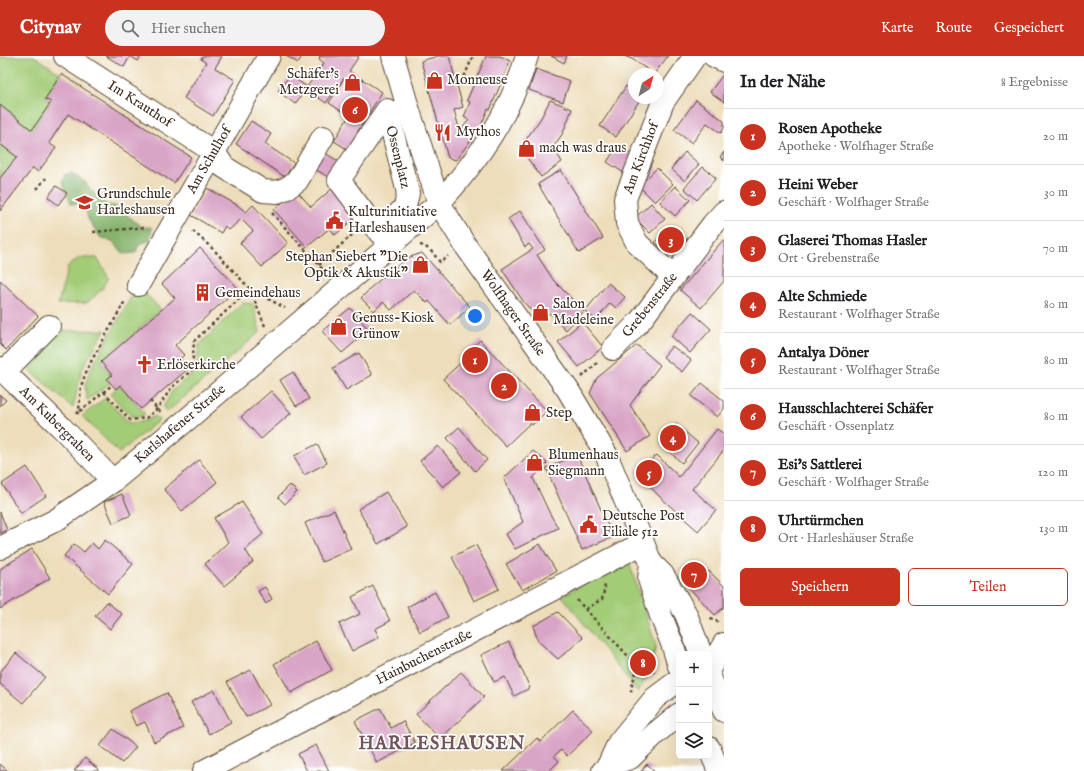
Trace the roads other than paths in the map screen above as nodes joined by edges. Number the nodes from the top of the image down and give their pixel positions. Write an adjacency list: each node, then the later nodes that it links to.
1 (65, 56): 9 (street, Im Krauthof)
2 (269, 56): 9 (street, Am Schulhof)
3 (393, 56): 10 (street, Wolfhager Straße)
4 (695, 56): 13 (street, Am Kirchhof)
5 (714, 56): 7 (street)
6 (525, 57): 10 (street, Karlshafener Straße)
7 (724, 61)
8 (323, 136): 9 (street)
9 (214, 152): 14 (street, Am Schulhof)
10 (439, 203): 18 (street, Karlshafener Straße); 19 (street, Wolfhager Straße)
11 (724, 212): 13 (street, Grebenstraße)
12 (369, 220): 12 (street, Ossenplatz)
13 (673, 277): 16 (street, Grebenstraße)
14 (138, 285)
15 (49, 326): 17 (street)
16 (613, 350)
17 (2, 370): 18 (street, Am Kubergraben)
18 (113, 481): 20 (street, Karlshafener Straße)
19 (643, 543): 21 (street, Wolfhager Straße); 35 (street, Hainbuchenstraße)
20 (0, 548)
21 (651, 563): 23 (street, Wolfhager Straße); 24 (street, Wolfhager Straße)
22 (724, 644): 25 (street)
23 (700, 651)
24 (676, 656): 30 (street)
25 (712, 665)
26 (712, 671): 27 (street)
27 (724, 674)
28 (676, 681): 30 (street)
29 (712, 682): 31 (street)
30 (644, 696): 34 (street)
31 (724, 711)
32 (676, 716): 34 (street)
33 (712, 755): 36 (street)
34 (605, 769)
35 (204, 771)
36 (719, 771)

